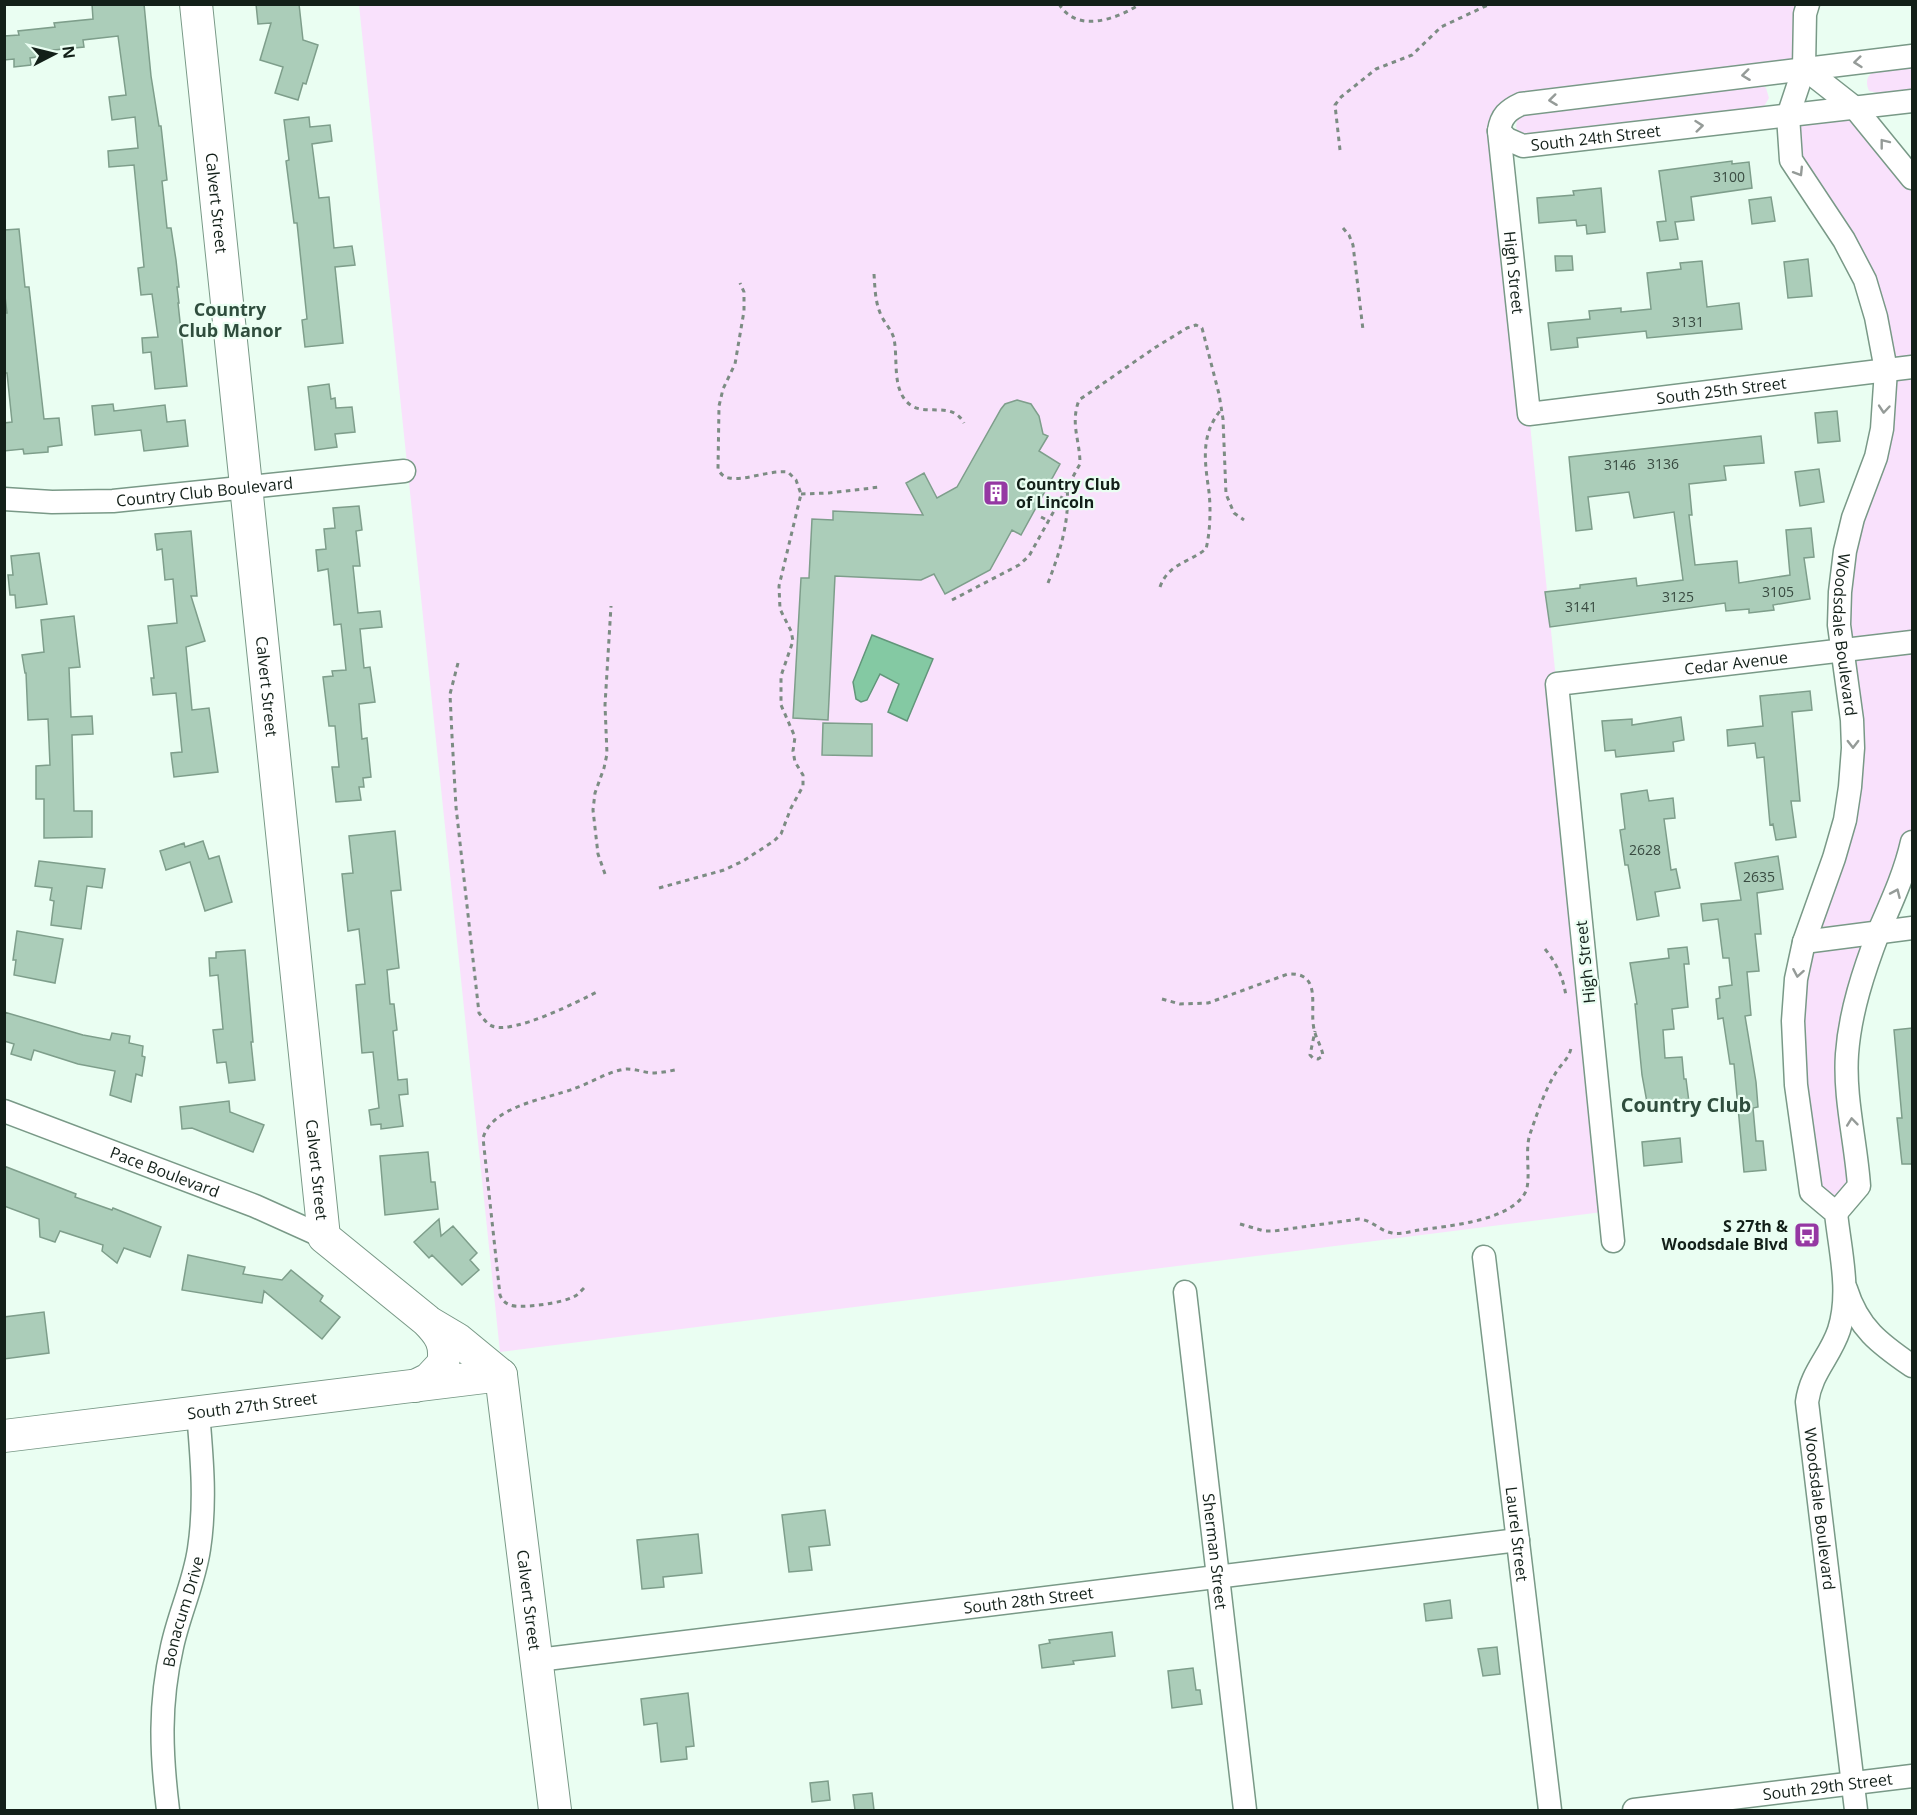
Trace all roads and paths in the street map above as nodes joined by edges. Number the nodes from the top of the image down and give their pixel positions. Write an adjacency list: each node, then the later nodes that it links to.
1 (196, 4): 25 (street, Calvert Street)
2 (1059, 4): 3 (path)
3 (1140, 4)
4 (1490, 4): 12 (path)
5 (1808, 4): 7 (street, Woodsdale Boulevard)
6 (1912, 56): 7 (street, one-way to 7)
7 (1804, 68): 9 (street); 10 (street, Woodsdale Boulevard); 11 (street, one-way to 11)
8 (1912, 101): 9 (street, South 24th Street)
9 (1855, 108): 10 (street, South 24th Street); 13 (street, one-way to 9)
10 (1788, 116): 11 (street, South 24th Street, one-way to 10); 19 (street, Woodsdale Boulevard, one-way to 19)
11 (1499, 130): 21 (street, High Street)
12 (1340, 150)
13 (1912, 178)
14 (1343, 228): 17 (path)
15 (874, 274): 22 (path)
16 (740, 283): 27 (path)
17 (1363, 330)
18 (1912, 367): 19 (street, South 25th Street)
19 (1886, 370): 21 (street, South 25th Street); 37 (street, Woodsdale Boulevard, one-way to 37)
20 (1221, 410): 24 (path); 30 (path); 33 (path)
21 (1529, 414)
22 (964, 423)
23 (404, 471): 25 (street, Country Club Boulevard)
24 (1067, 485): 31 (path); 32 (path)
25 (246, 487): 28 (street, Country Club Boulevard); 56 (street, Calvert Street)
26 (880, 487): 27 (path)
27 (801, 494): 42 (path)
28 (4, 499)
29 (1041, 517): 31 (path)
30 (1244, 520)
31 (1049, 521): 34 (path)
32 (1048, 583)
33 (1160, 587)
34 (952, 600)
35 (611, 606): 41 (path)
36 (1912, 642): 37 (street, Cedar Avenue)
37 (1842, 651): 39 (street, Cedar Avenue); 45 (street, Woodsdale Boulevard, one-way to 45)
38 (458, 663): 47 (path)
39 (1557, 684): 57 (street, High Street)
40 (1912, 842): 44 (street, one-way to 40)
41 (604, 874)
42 (659, 888)
43 (1912, 928): 44 (street)
44 (1879, 932): 45 (street); 54 (street, one-way to 44)
45 (1804, 942): 54 (street, Woodsdale Boulevard, one-way to 54)
46 (1545, 949): 49 (path)
47 (599, 991)
48 (1162, 999): 50 (path)
49 (1566, 999)
50 (1315, 1031): 50 (path)
51 (1572, 1041): 55 (path)
52 (679, 1069): 60 (path)
53 (4, 1111): 56 (street, Pace Boulevard)
54 (1836, 1213): 59 (street, Woodsdale Boulevard)
55 (1240, 1224)
56 (324, 1237): 62 (street, Calvert Street)
57 (1613, 1241)
58 (1484, 1257): 68 (street, Laurel Street)
59 (1845, 1285): 63 (street); 72 (street, Woodsdale Boulevard)
60 (584, 1288)
61 (1185, 1292): 69 (street, Sherman Street)
62 (426, 1320): 64 (street, Calvert Street); 65 (street, Calvert Street)
63 (1912, 1366)
64 (501, 1375): 65 (street, South 27th Street); 70 (street, Calvert Street)
65 (415, 1386): 66 (street, South 27th Street)
66 (198, 1412): 67 (street, South 27th Street); 73 (street, Bonacum Drive)
67 (4, 1436)
68 (1518, 1540): 69 (street, South 28th Street); 76 (street, Laurel Street)
69 (1217, 1577): 70 (street, South 28th Street); 75 (street, Sherman Street)
70 (538, 1660): 74 (street, Calvert Street)
71 (1912, 1776): 72 (street, South 29th Street)
72 (1853, 1784): 77 (street, South 29th Street); 78 (street, Woodsdale Boulevard)
73 (168, 1810)
74 (555, 1810)
75 (1245, 1810)
76 (1550, 1810)
77 (1634, 1810)
78 (1856, 1810)

